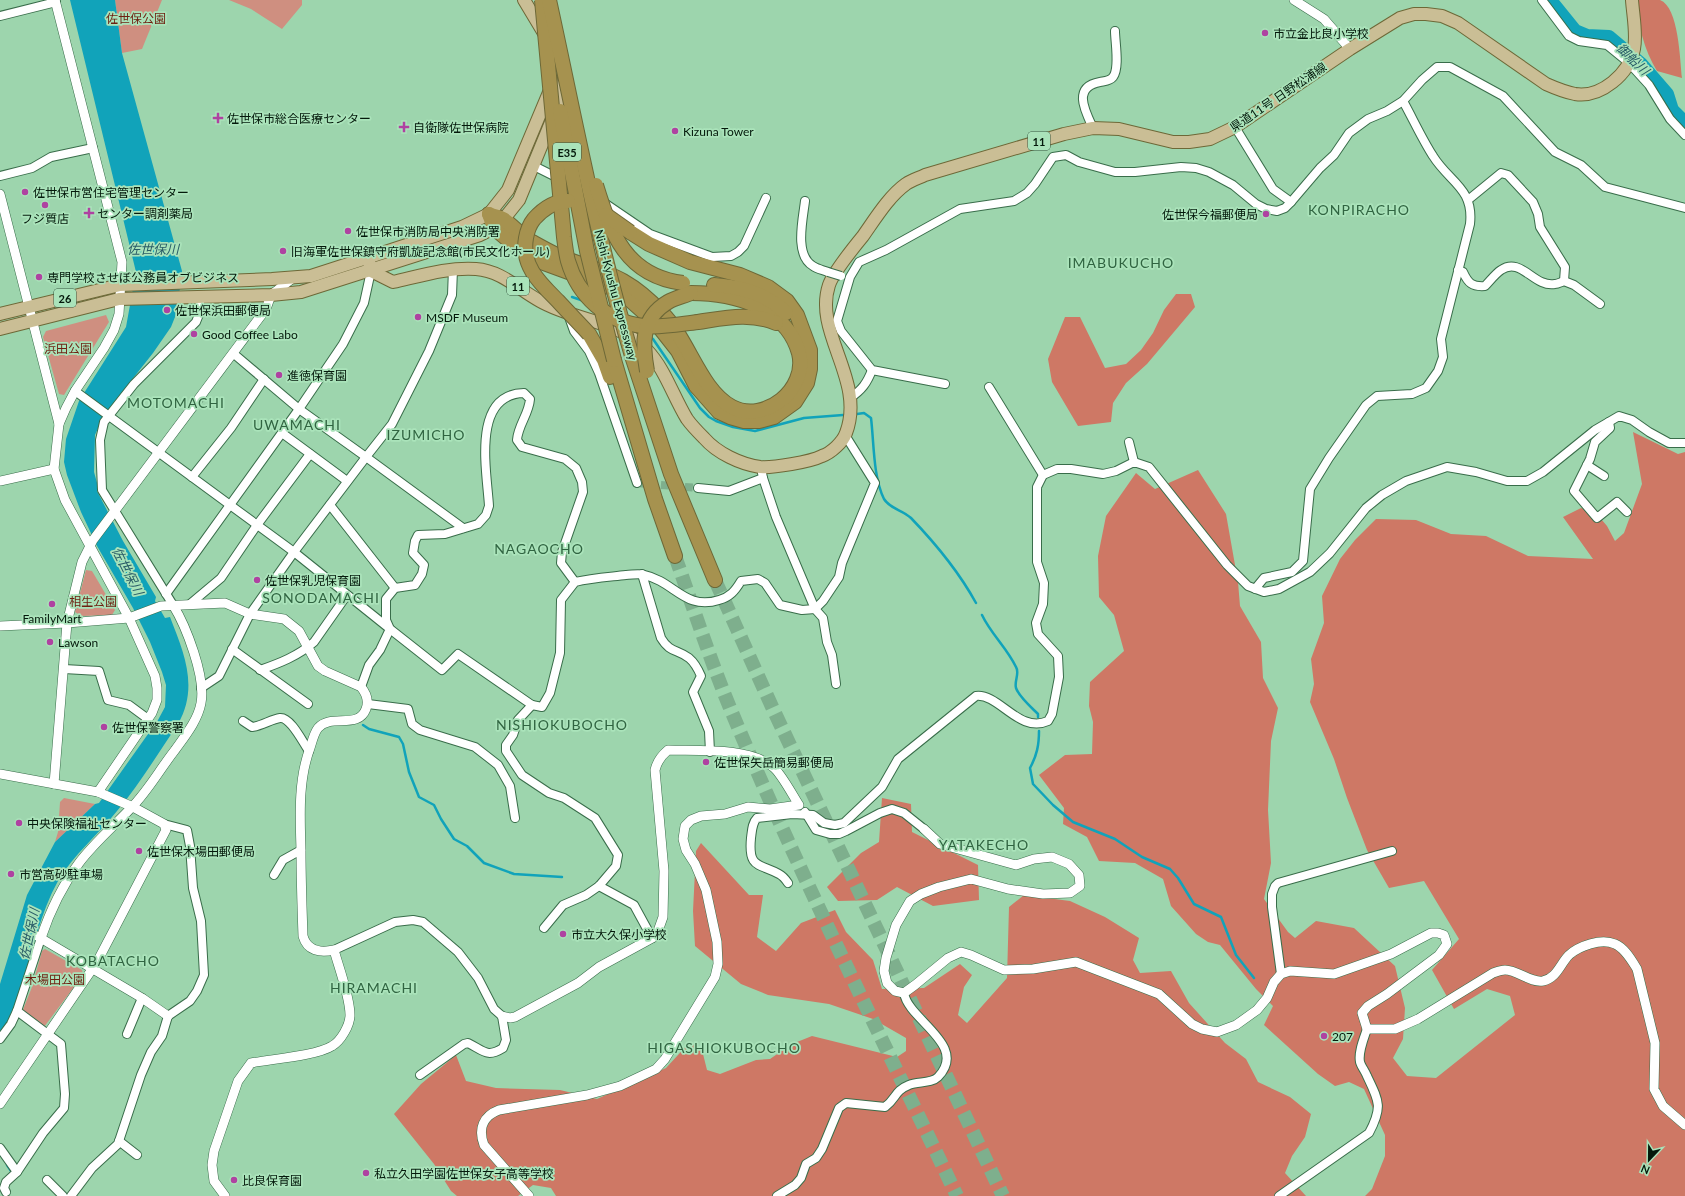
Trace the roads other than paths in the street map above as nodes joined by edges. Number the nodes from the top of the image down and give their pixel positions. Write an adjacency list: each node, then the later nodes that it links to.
1 (524, 0): 26 (main road)
2 (542, 0): 18 (main road); 49 (highway, bridge); 81 (highway, Nishi-Kyushu Expressway / E35, bridge)
3 (549, 0): 10 (highway, Nishi-Kyushu Expressway / E35, bridge)
4 (1294, 0): 11 (street)
5 (1542, 0): 12 (street)
6 (1632, 0): 12 (main road, 県道11号 日野松浦線 / 11)
7 (55, 1): 8 (street); 17 (street)
8 (0, 16)
9 (1115, 31): 15 (street)
10 (558, 42): 40 (highway, bridge); 90 (highway, Nishi-Kyushu Expressway / E35, bridge)
11 (1350, 49): 12 (main road, 県道11号 日野松浦線 / 11); 14 (main road, 県道11号 日野松浦線 / 11)
12 (1629, 62): 16 (street)
13 (1403, 101): 22 (street); 24 (street); 25 (street)
14 (1235, 127): 15 (main road, 県道11号 日野松浦線 / 11); 24 (street)
15 (1093, 128): 58 (main road, 県道11号 日野松浦線 / 11)
16 (1685, 135)
17 (92, 148): 19 (street); 37 (street)
18 (534, 166): 21 (street); 27 (main road)
19 (0, 176)
20 (0, 194): 45 (street)
21 (766, 198)
22 (1468, 200): 30 (street); 35 (street)
23 (805, 201): 32 (street, bridge)
24 (1291, 202): 32 (street)
25 (1685, 208)
26 (489, 214): 27 (highway); 28 (main road)
27 (499, 224): 31 (main road); 49 (highway); 51 (highway)
28 (368, 257): 31 (main road); 33 (main road, 26)
29 (453, 269): 31 (main road, 県道11号 日野松浦線 / 11); 47 (main road, 県道11号 日野松浦線 / 11); 69 (street)
30 (1458, 270): 35 (street); 96 (street)
31 (371, 271): 39 (main road, 26); 59 (street)
32 (846, 276): 53 (street)
33 (294, 278): 34 (main road, 26); 38 (street)
34 (238, 281): 36 (main road, 26); 38 (main road)
35 (1564, 281): 44 (street)
36 (187, 283): 37 (main road, 26); 41 (main road)
37 (125, 285): 43 (street); 45 (main road, 26)
38 (281, 286): 39 (main road); 41 (street)
39 (315, 288): 41 (main road, 26)
40 (687, 288): 49 (highway); 51 (highway); 90 (highway, bridge)
41 (271, 295): 42 (main road, 26); 52 (street)
42 (200, 297): 43 (main road, 26); 60 (street)
43 (125, 299): 48 (main road, 26); 57 (street)
44 (1600, 304)
45 (28, 306): 46 (main road, 26); 48 (street)
46 (0, 314)
47 (568, 314): 73 (main road, 県道11号 日野松浦線 / 11); 79 (street)
48 (31, 320): 50 (main road, 26); 62 (street)
49 (783, 326)
50 (0, 329)
51 (804, 330): 81 (highway, bridge)
52 (234, 354): 54 (street); 67 (street)
53 (872, 370): 55 (street); 58 (street)
54 (264, 379): 59 (street); 75 (street)
55 (945, 384)
56 (989, 387): 74 (street)
57 (78, 393): 60 (street); 62 (street)
58 (850, 398): 64 (main road, 県道11号 日野松浦線 / 11)
59 (299, 408): 63 (street); 69 (street)
60 (107, 415): 67 (street); 84 (street)
61 (1609, 422): 66 (street); 71 (street); 96 (street)
62 (59, 424): 72 (street)
63 (282, 433): 68 (street); 82 (street)
64 (845, 435): 73 (main road, 県道11号 日野松浦線 / 11); 101 (street)
65 (1129, 442): 70 (street)
66 (1685, 443)
67 (159, 452): 75 (street); 84 (street)
68 (310, 454): 78 (street); 86 (street)
69 (366, 457): 78 (street); 87 (street)
70 (1134, 462): 74 (street); 96 (street)
71 (1587, 465): 76 (street); 85 (street)
72 (54, 469): 77 (street); 88 (street)
73 (762, 472): 80 (street); 101 (street)
74 (1043, 475): 126 (street)
75 (192, 476): 82 (street)
76 (1604, 476)
77 (0, 481)
78 (347, 482): 83 (street)
79 (637, 484)
80 (698, 488)
81 (655, 499): 91 (highway, Nishi-Kyushu Expressway / E35)
82 (230, 505): 86 (street); 97 (street)
83 (330, 505): 89 (street); 95 (street)
84 (114, 512): 88 (street); 97 (street)
85 (1627, 512)
86 (257, 525): 89 (street); 99 (street)
87 (463, 528): 94 (street); 95 (street)
88 (91, 543): 103 (street); 104 (street)
89 (294, 552): 98 (street); 102 (street)
90 (704, 554): 93 (highway, Nishi-Kyushu Expressway / E35)
91 (675, 556)
92 (642, 574): 94 (street); 101 (street); 120 (street)
93 (715, 580)
94 (575, 582): 116 (street)
95 (395, 588): 106 (street)
96 (1255, 589)
97 (166, 594): 100 (street)
98 (347, 595): 106 (street); 107 (street)
99 (190, 604): 100 (street); 102 (street)
100 (172, 605): 103 (street); 113 (street)
101 (815, 609): 111 (street)
102 (250, 614): 107 (street); 108 (street)
103 (132, 617): 104 (street); 117 (street)
104 (67, 623): 105 (street); 109 (street)
105 (0, 626)
106 (390, 629): 112 (street); 116 (street)
107 (307, 647): 110 (street); 112 (street)
108 (232, 649): 110 (street); 113 (street)
109 (64, 668): 117 (street); 122 (street)
110 (260, 670): 114 (street)
111 (836, 684)
112 (361, 686): 115 (street)
113 (201, 688): 124 (street)
114 (308, 704)
115 (368, 704): 119 (street); 127 (street)
116 (532, 705): 134 (street)
117 (148, 719): 123 (street)
118 (243, 721): 119 (street)
119 (309, 751): 130 (street)
120 (710, 752): 125 (street); 137 (street)
121 (0, 774): 122 (street)
122 (54, 784): 123 (street)
123 (101, 793): 124 (street)
124 (130, 805): 128 (street); 136 (street)
125 (799, 805): 126 (street); 162 (street)
126 (806, 814): 129 (street); 133 (street)
127 (515, 818)
128 (164, 824): 139 (street); 144 (street)
129 (924, 829): 141 (street)
130 (301, 850): 132 (street); 138 (street)
131 (1392, 851): 140 (street)
132 (274, 875)
133 (788, 883)
134 (599, 886): 135 (street); 137 (street)
135 (544, 928)
136 (39, 937): 139 (street); 143 (street)
137 (652, 938): 145 (street)
138 (334, 950): 145 (street); 161 (street)
139 (93, 969): 142 (street); 147 (street)
140 (1281, 974): 141 (street); 146 (street)
141 (904, 993): 163 (street)
142 (142, 998): 144 (street); 148 (street)
143 (17, 1011): 147 (street); 149 (street)
144 (168, 1016): 153 (street)
145 (502, 1016): 150 (street)
146 (1367, 1029): 152 (street); 164 (street)
147 (48, 1034): 151 (street); 156 (street)
148 (127, 1034)
149 (0, 1039)
150 (420, 1075)
151 (0, 1104)
152 (1685, 1125)
153 (119, 1141): 155 (street); 160 (street)
154 (0, 1148): 156 (street)
155 (137, 1155)
156 (17, 1172): 158 (street)
157 (47, 1180): 159 (street)
158 (6, 1192)
159 (63, 1196)
160 (71, 1196)
161 (225, 1196)
162 (529, 1196)
163 (777, 1196)
164 (1279, 1196)

